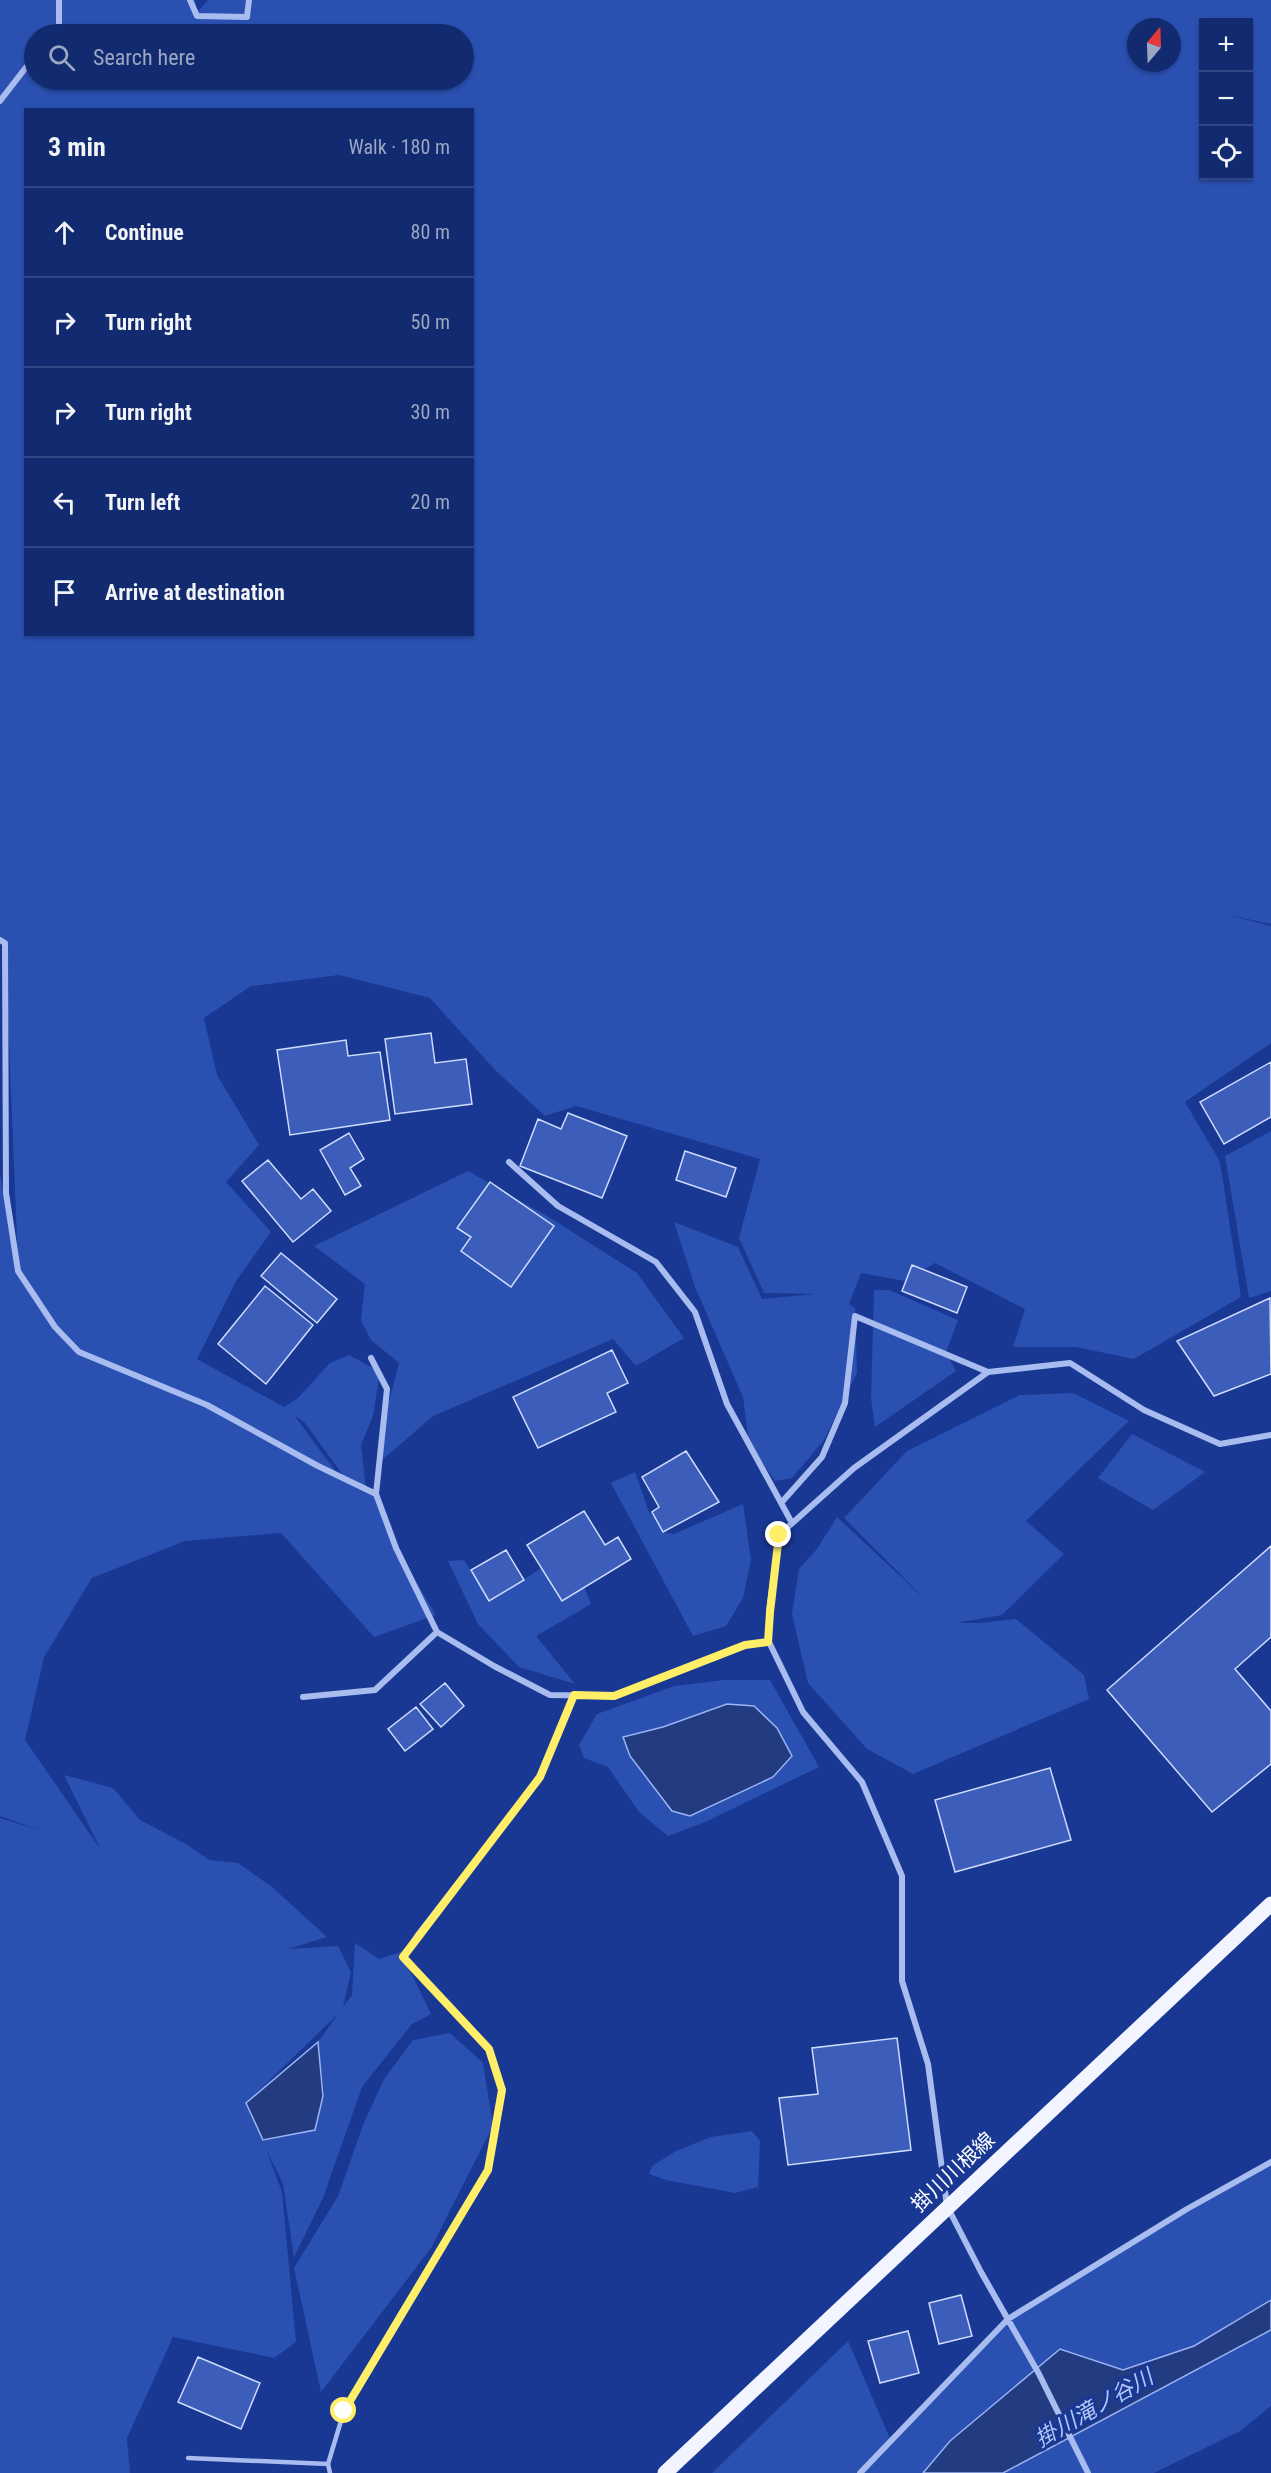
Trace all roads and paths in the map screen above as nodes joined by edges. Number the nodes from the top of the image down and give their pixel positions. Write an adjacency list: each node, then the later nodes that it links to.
1 (59, 0): 4 (street)
2 (190, 0): 3 (street)
3 (249, 0)
4 (59, 24)
5 (24, 70): 6 (street)
6 (0, 101)
7 (0, 940): 12 (street)
8 (509, 1162): 13 (street)
9 (371, 1358): 12 (street)
10 (988, 1372): 11 (street); 13 (street); 14 (street)
11 (1271, 1435)
12 (376, 1494): 15 (street)
13 (782, 1503): 14 (street)
14 (792, 1523): 16 (street)
15 (437, 1632): 17 (street); 18 (street)
16 (768, 1642): 17 (street); 21 (street)
17 (574, 1695): 24 (lane)
18 (303, 1697)
19 (1271, 1904): 21 (main road, 掛川川根線)
20 (1271, 2162): 22 (street)
21 (947, 2206): 22 (street); 26 (main road, 掛川川根線)
22 (1008, 2319): 27 (street); 28 (street)
23 (188, 2458): 24 (lane)
24 (328, 2464): 25 (lane)
25 (330, 2473)
26 (665, 2473)
27 (860, 2473)
28 (1088, 2473)

